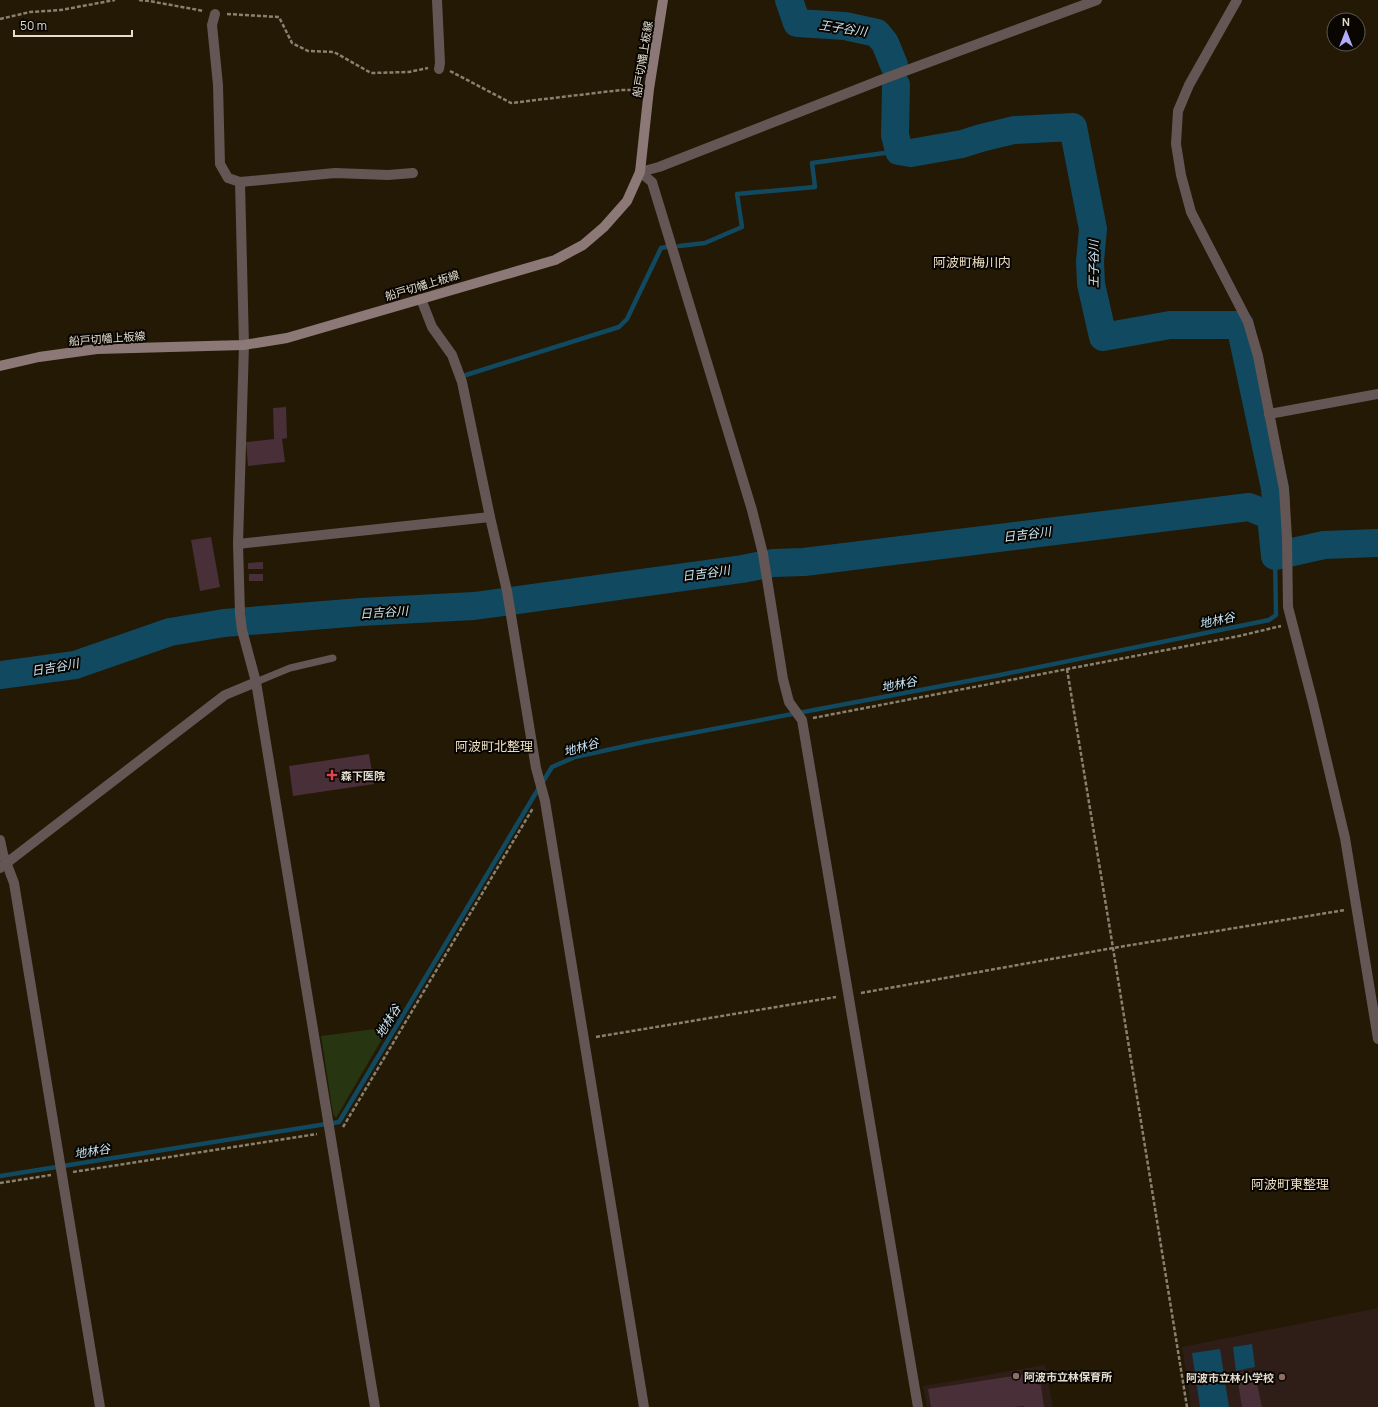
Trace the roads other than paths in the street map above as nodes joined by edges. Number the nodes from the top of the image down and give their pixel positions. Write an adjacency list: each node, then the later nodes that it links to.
1 (437, 0): 6 (street)
2 (663, 0): 7 (main road, 船戸切幡上板線)
3 (1097, 0): 7 (street)
4 (1237, 0): 14 (street)
5 (215, 14): 9 (street)
6 (439, 69)
7 (640, 172): 10 (main road, 船戸切幡上板線); 25 (street)
8 (413, 173): 9 (street)
9 (240, 182): 11 (street)
10 (421, 299): 11 (main road, 船戸切幡上板線); 15 (street)
11 (244, 345): 12 (main road, 船戸切幡上板線); 16 (street)
12 (0, 366)
13 (1378, 394): 14 (street)
14 (1269, 414): 21 (street)
15 (490, 517): 16 (street); 24 (street)
16 (238, 544): 18 (street)
17 (333, 658): 18 (lane)
18 (256, 682): 20 (street); 23 (street)
19 (0, 840): 20 (street)
20 (4, 866): 22 (street)
21 (1378, 1039)
22 (100, 1407)
23 (375, 1407)
24 (644, 1407)
25 (918, 1407)

